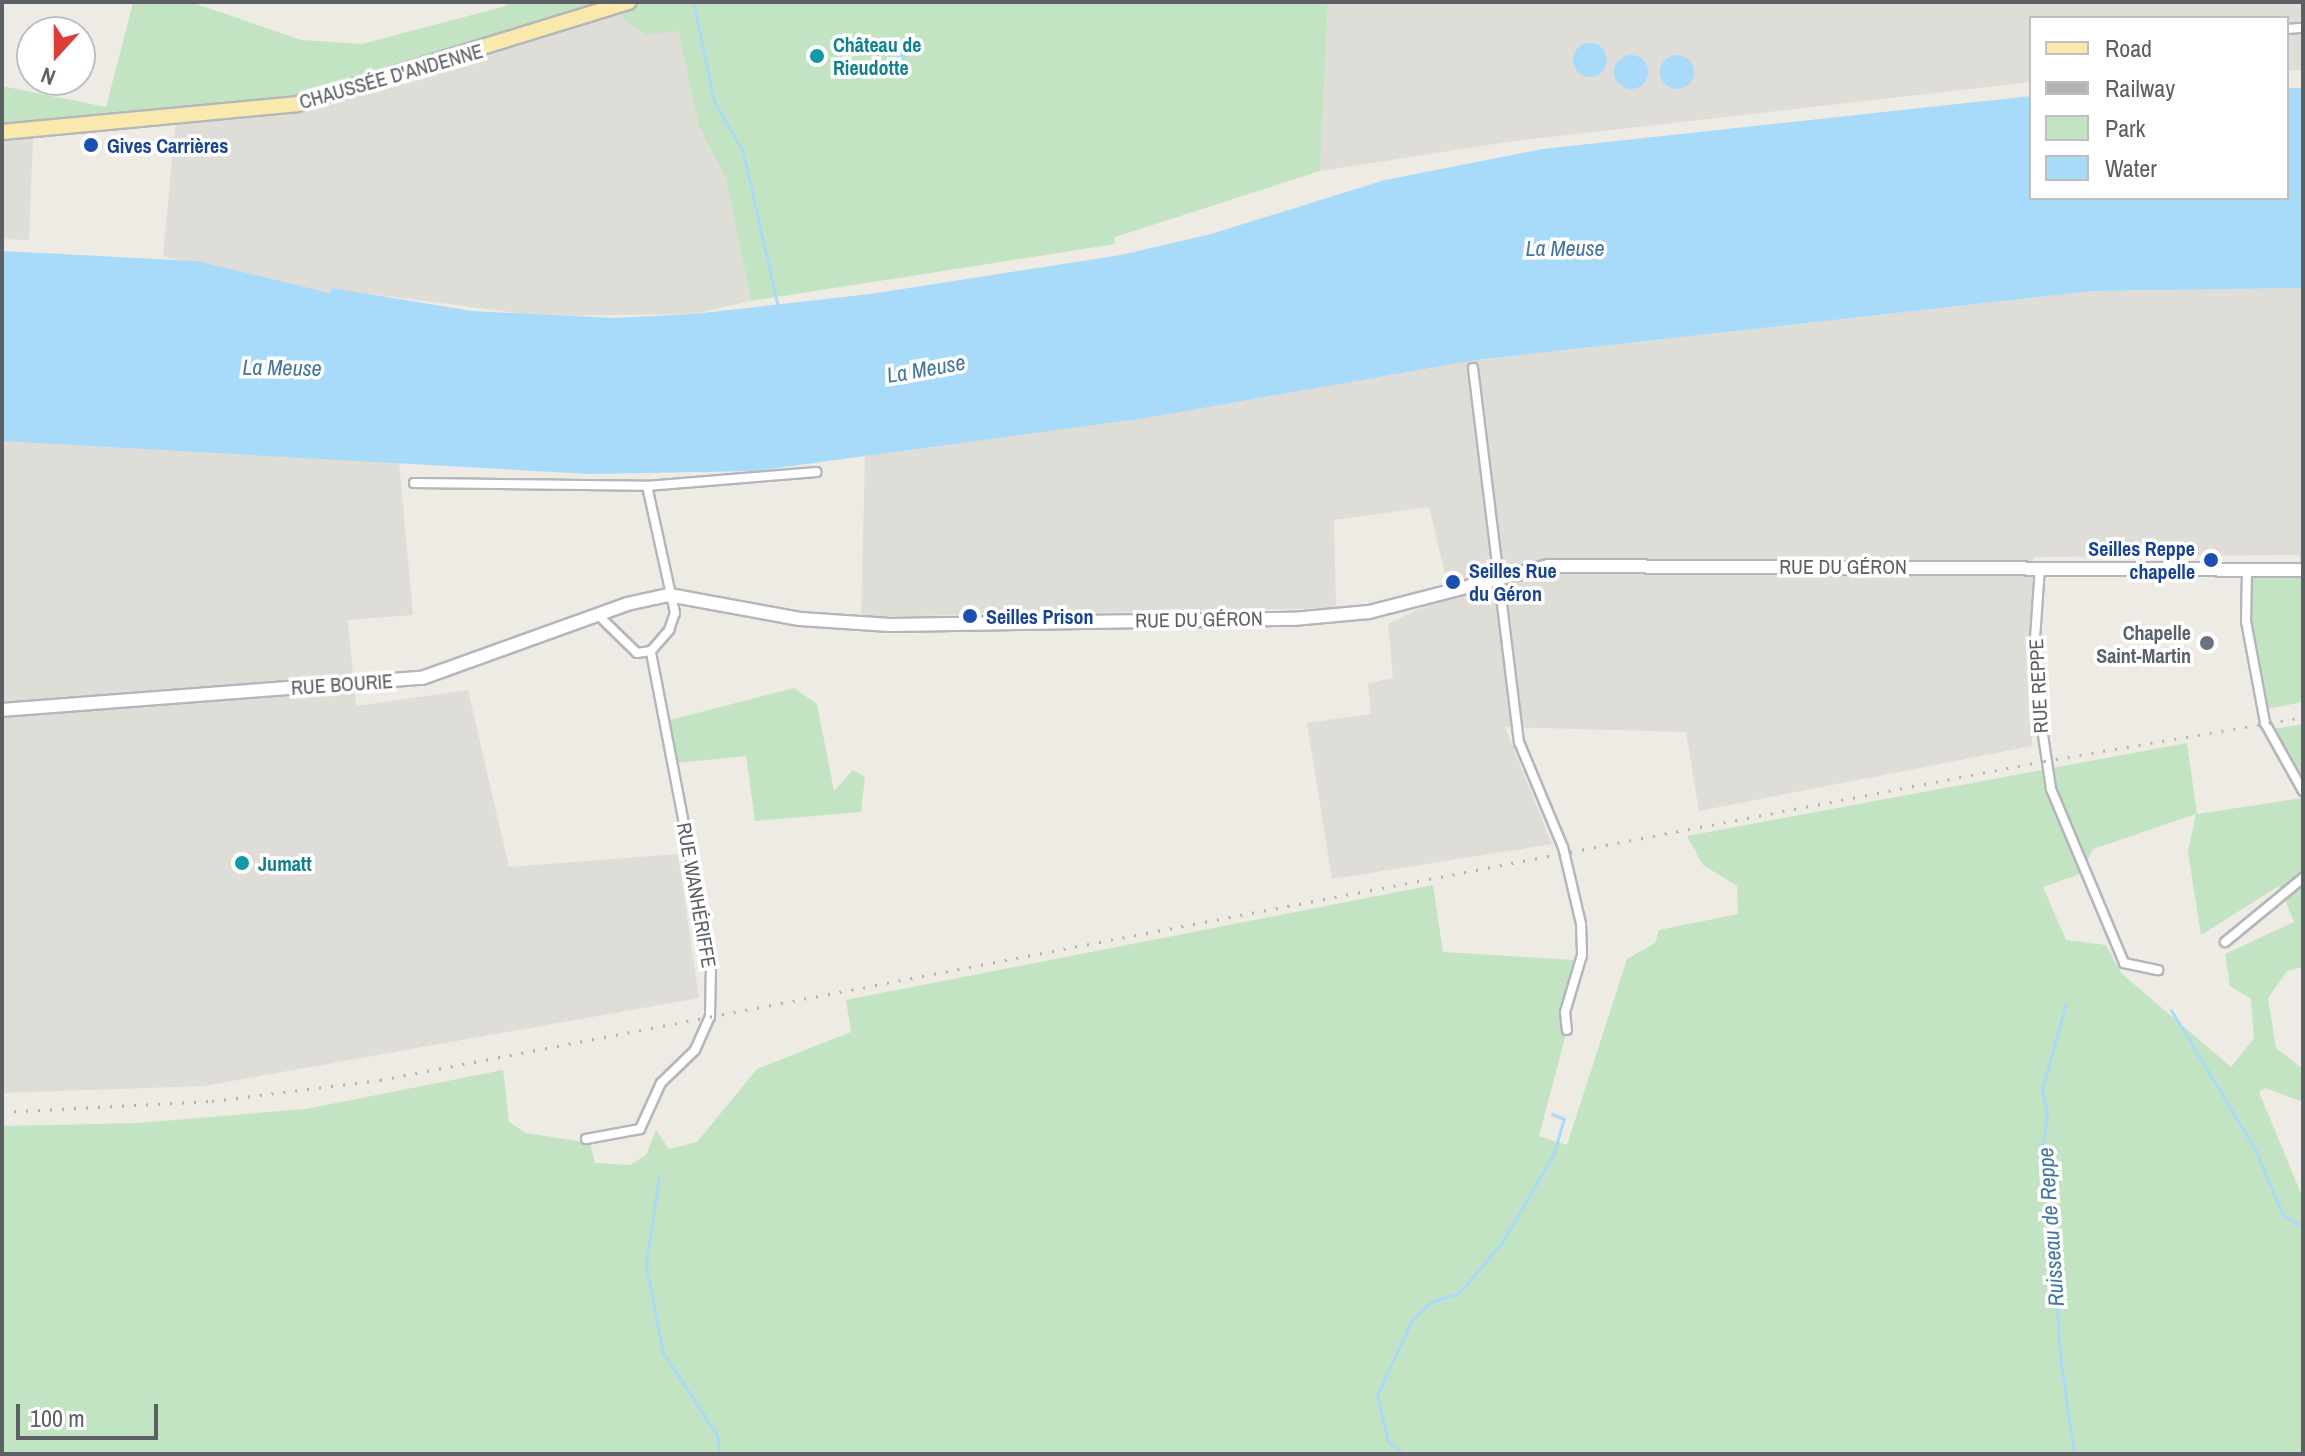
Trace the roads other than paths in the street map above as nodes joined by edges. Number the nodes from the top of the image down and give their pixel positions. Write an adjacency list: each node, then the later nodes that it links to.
1 (629, 2): 2 (main road, CHAUSSÉE D'ANDENNE)
2 (2, 132)
3 (1473, 368): 10 (street)
4 (816, 472): 6 (street)
5 (414, 483): 6 (street)
6 (647, 486): 11 (street)
7 (2040, 566): 8 (main road); 10 (main road, RUE DU GÉRON); 18 (street, RUE REPPE)
8 (2247, 570): 9 (main road); 15 (street)
9 (2303, 570)
10 (1502, 575): 11 (main road, RUE DU GÉRON); 19 (street)
11 (669, 595): 12 (main road, RUE BOURIE); 13 (street)
12 (598, 615): 13 (street); 14 (main road, RUE BOURIE)
13 (651, 651): 20 (street, RUE WANHÉRIFFE)
14 (2, 710)
15 (2303, 791)
16 (2303, 878): 17 (street)
17 (2225, 942)
18 (2158, 970)
19 (1567, 1030)
20 (586, 1139)

